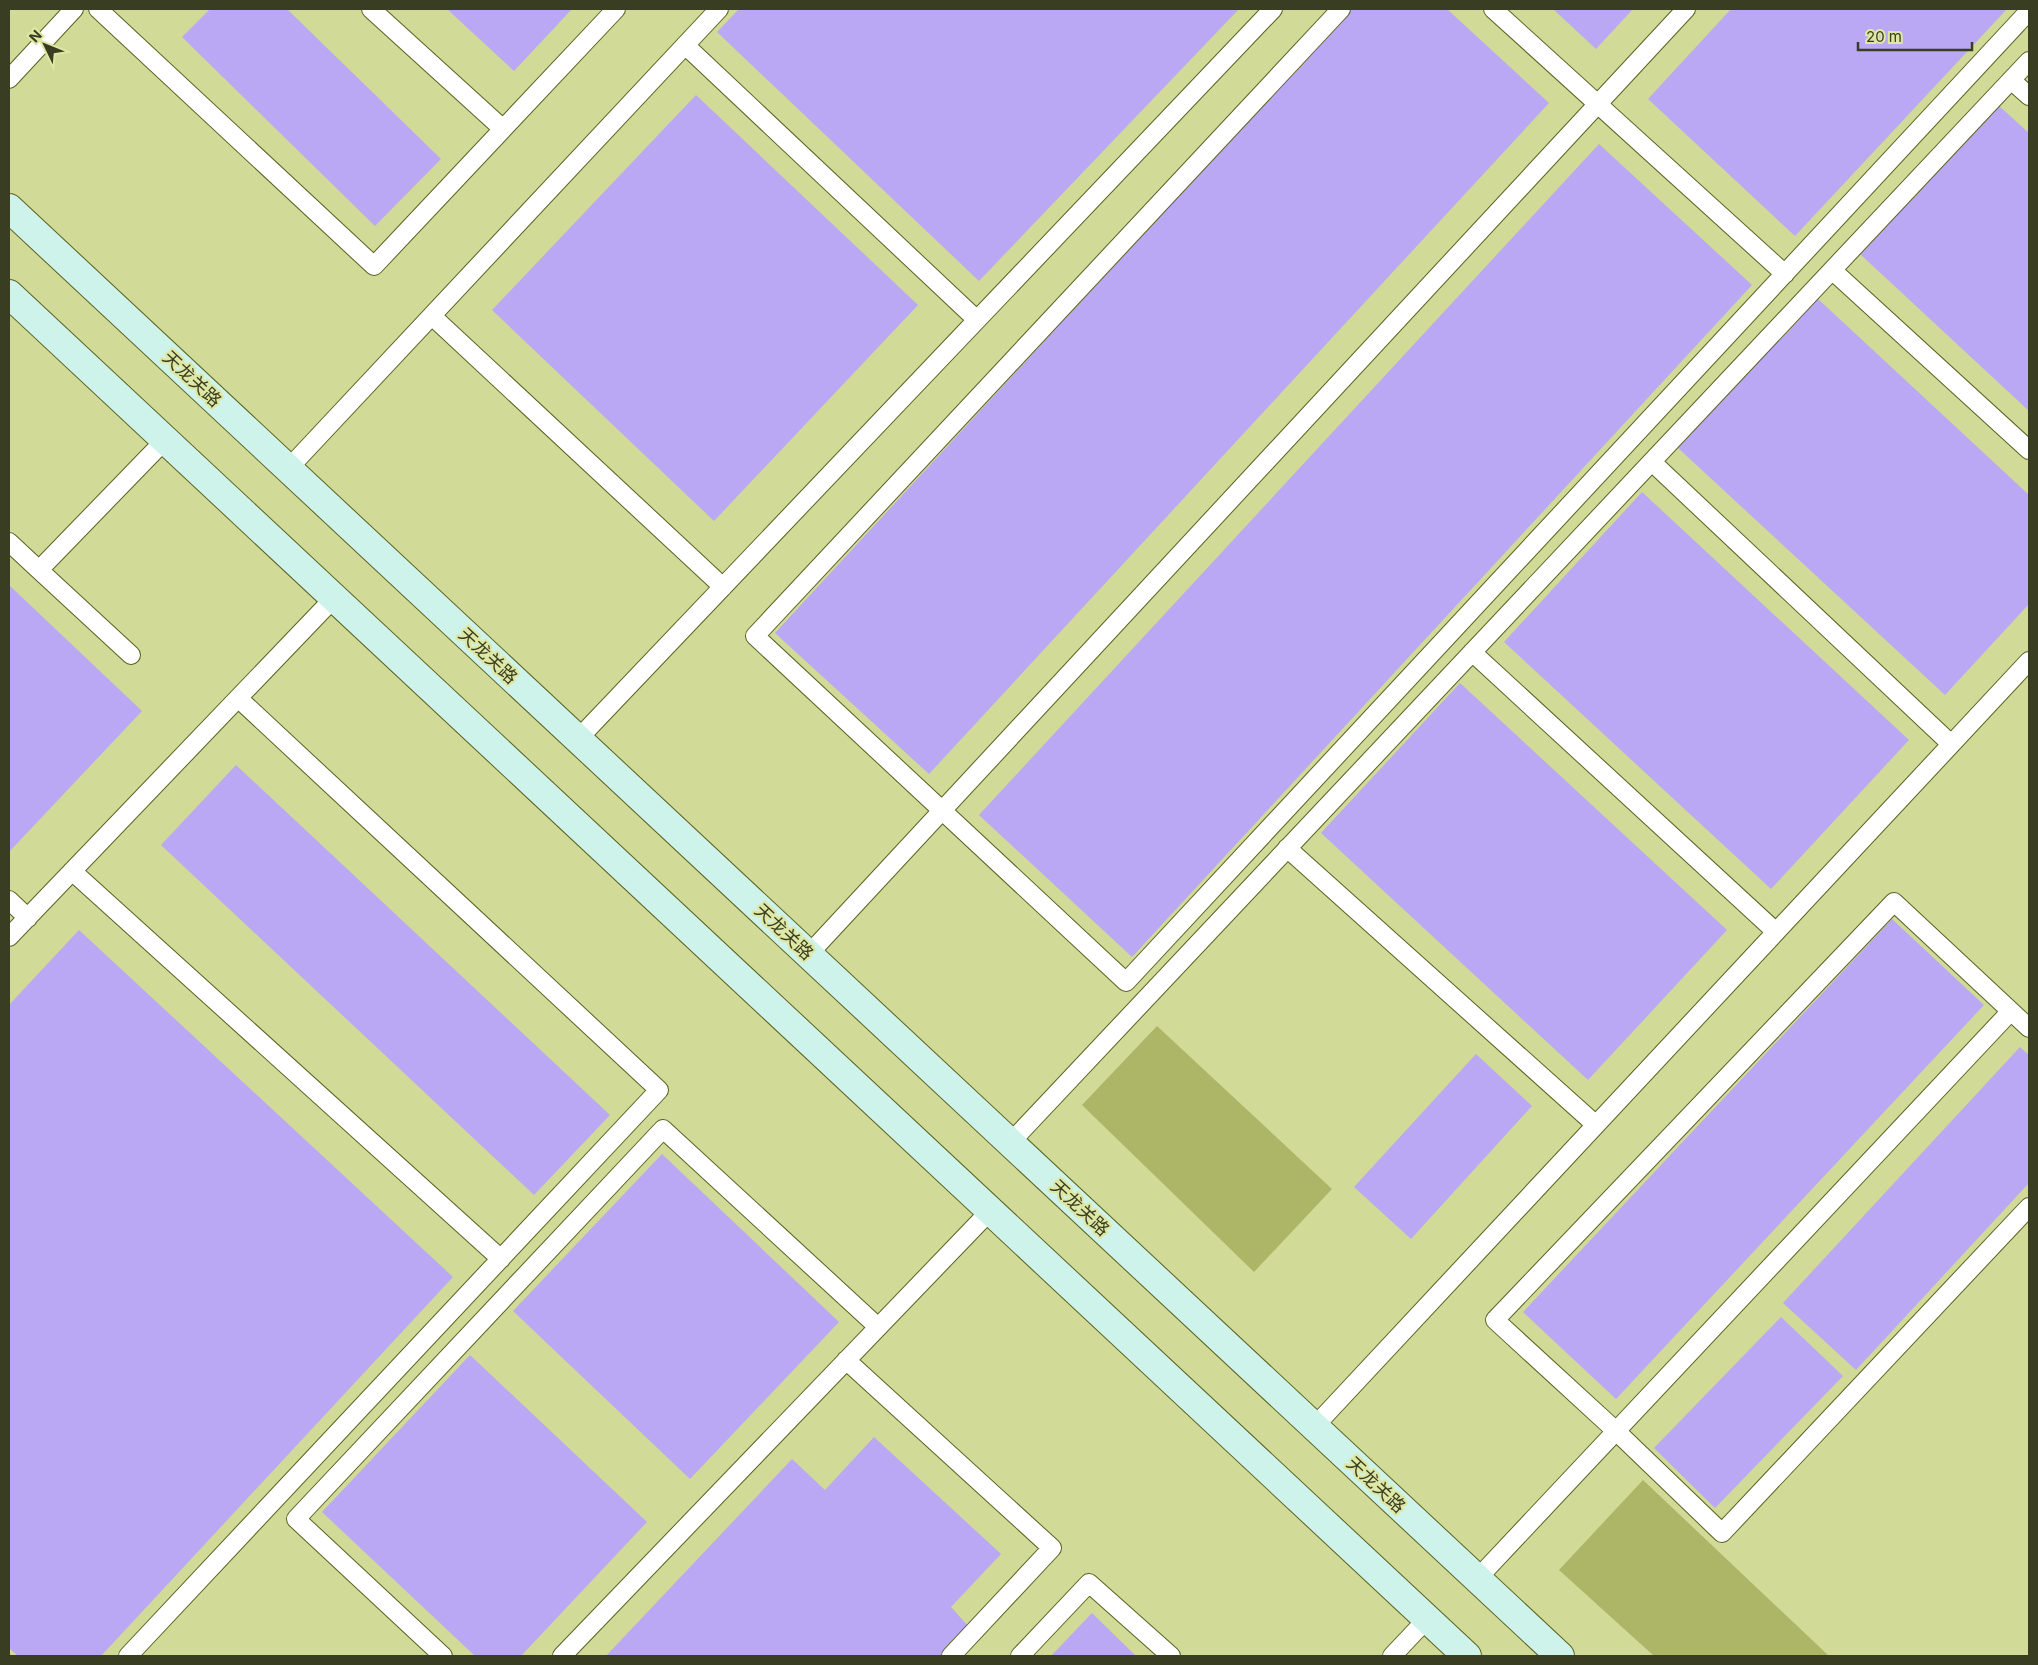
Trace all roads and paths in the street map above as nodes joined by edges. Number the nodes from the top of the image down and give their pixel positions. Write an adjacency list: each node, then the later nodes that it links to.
1 (74, 9): 13 (lane)
2 (98, 9): 17 (lane)
3 (371, 9): 17 (lane)
4 (616, 9): 17 (lane)
5 (719, 9): 11 (lane)
6 (1273, 9): 23 (lane)
7 (1341, 9): 38 (lane)
8 (1493, 9): 16 (lane)
9 (1686, 9): 16 (lane)
10 (2029, 11): 20 (lane)
11 (685, 45): 22 (lane); 23 (lane)
12 (2029, 61): 14 (lane)
13 (9, 79)
14 (2011, 80): 15 (lane); 19 (lane)
15 (2029, 96)
16 (1597, 105): 20 (lane); 38 (lane)
17 (503, 129)
18 (9, 208): 27 (street, 天龙关路)
19 (1832, 270): 25 (lane); 26 (lane)
20 (1785, 274): 38 (lane)
21 (9, 294): 24 (street)
22 (432, 316): 27 (lane); 30 (lane)
23 (977, 320): 30 (lane)
24 (165, 440): 29 (lane); 31 (street)
25 (2029, 450)
26 (1652, 462): 32 (lane); 37 (lane)
27 (288, 469): 36 (street, 天龙关路)
28 (9, 542): 29 (lane)
29 (40, 570): 33 (lane)
30 (723, 587): 36 (lane)
31 (334, 598): 35 (lane); 51 (street)
32 (1472, 652): 39 (lane); 43 (lane)
33 (131, 654)
34 (2029, 661): 37 (lane)
35 (238, 698): 40 (lane); 52 (lane)
36 (578, 739): 45 (street, 天龙关路)
37 (1951, 744): 43 (lane)
38 (942, 810): 45 (lane)
39 (1287, 848): 48 (lane); 49 (lane)
40 (72, 871): 42 (lane); 52 (lane)
41 (9, 900): 42 (lane)
42 (28, 918): 44 (lane)
43 (1776, 932): 48 (lane)
44 (9, 938)
45 (808, 955): 49 (street, 天龙关路)
46 (2011, 1011): 47 (lane); 56 (lane); 56 (lane)
47 (2029, 1028)
48 (1596, 1125): 55 (lane)
49 (1010, 1143): 55 (street, 天龙关路)
50 (2029, 1207): 56 (lane)
51 (990, 1210): 53 (lane); 58 (street)
52 (501, 1259): 59 (lane)
53 (878, 1327): 54 (lane); 60 (lane)
54 (846, 1360): 61 (lane); 62 (lane)
55 (1314, 1427): 57 (street, 天龙关路)
56 (1616, 1431): 57 (lane)
57 (1477, 1579): 67 (street, 天龙关路)
58 (1427, 1619): 65 (lane); 66 (street)
59 (128, 1656)
60 (444, 1656)
61 (562, 1656)
62 (951, 1656)
63 (1020, 1656): 64 (lane)
64 (1171, 1656)
65 (1392, 1656)
66 (1467, 1656)
67 (1560, 1656)

